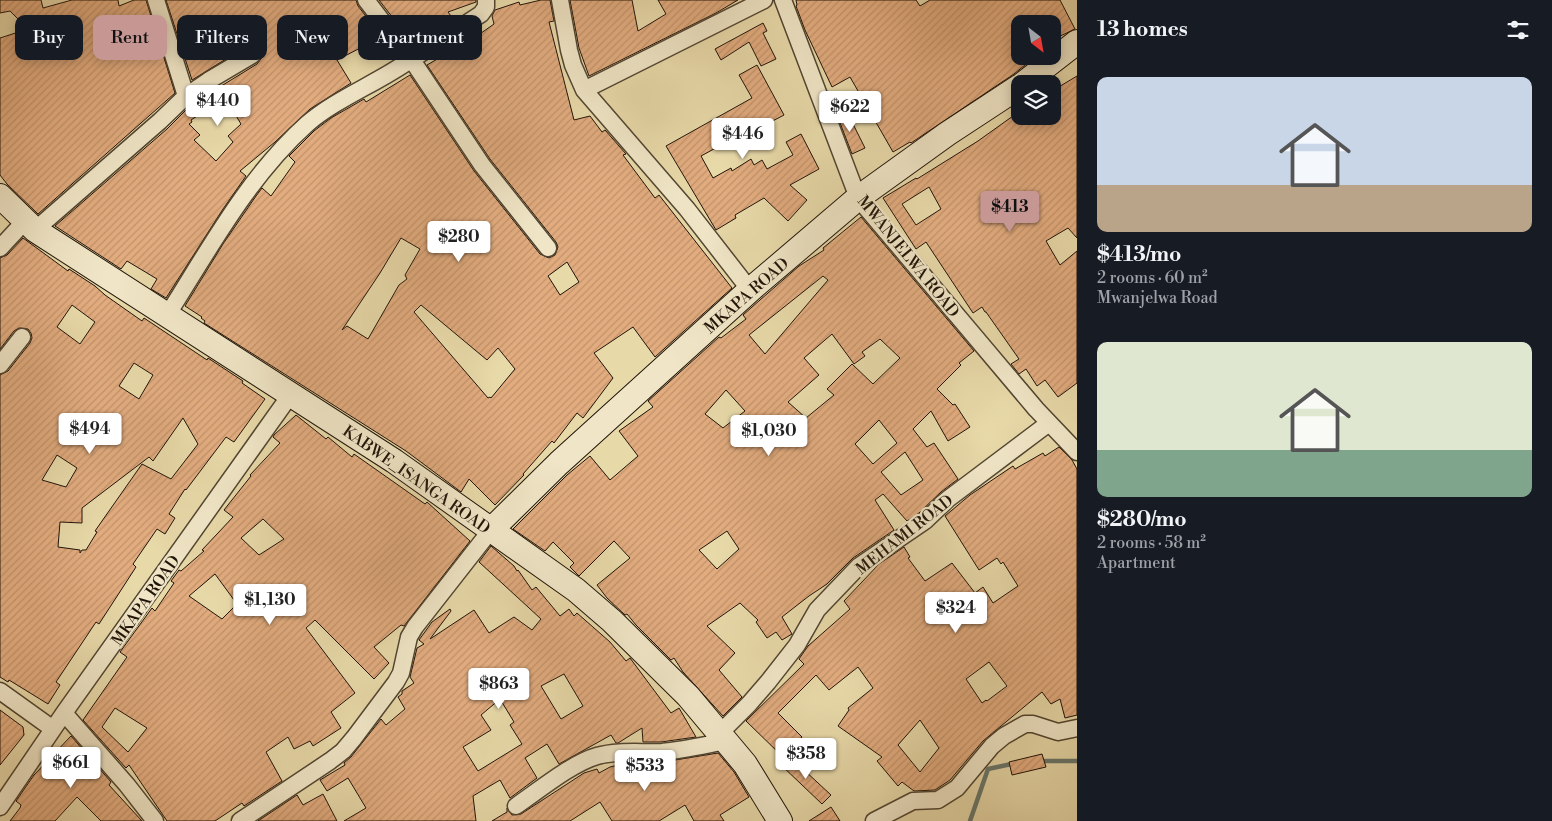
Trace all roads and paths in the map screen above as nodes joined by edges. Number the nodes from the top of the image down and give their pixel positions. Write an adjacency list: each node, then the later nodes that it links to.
1 (156, 0): 15 (street)
2 (366, 0): 7 (street)
3 (486, 0): 8 (street)
4 (560, 0): 13 (street)
5 (764, 0): 13 (street)
6 (784, 0): 17 (street, MWANJELWA ROAD)
7 (378, 15)
8 (480, 15)
9 (1077, 42): 12 (street, MKAPA ROAD)
10 (244, 60): 15 (street)
11 (412, 60): 20 (street); 22 (street)
12 (1034, 75)
13 (584, 90): 21 (street)
14 (1011, 92): 17 (street, MKAPA ROAD)
15 (186, 96): 18 (street)
16 (0, 196): 18 (street, KABWE_ISANGA ROAD)
17 (858, 198): 21 (street, MKAPA ROAD); 26 (street, MWANJELWA ROAD)
18 (30, 226): 19 (street); 22 (street, KABWE_ISANGA ROAD)
19 (0, 248)
20 (548, 248)
21 (750, 290): 28 (street, MKAPA ROAD)
22 (168, 314): 25 (street, KABWE_ISANGA ROAD)
23 (22, 337): 24 (street)
24 (0, 365)
25 (291, 394): 28 (street, KABWE_ISANGA ROAD); 30 (street, MKAPA ROAD)
26 (1049, 423): 27 (street, MWANJELWA ROAD); 33 (street, MEHAMI ROAD)
27 (1077, 452)
28 (492, 530): 33 (street, KABWE_ISANGA ROAD); 37 (street)
29 (0, 691): 32 (street)
30 (64, 713): 32 (street, MKAPA ROAD); 36 (street)
31 (1077, 728): 39 (street)
32 (54, 729): 34 (street, MKAPA ROAD)
33 (724, 737): 35 (street); 38 (street, KABWE_ISANGA ROAD)
34 (0, 806)
35 (516, 806)
36 (155, 821)
37 (240, 821)
38 (780, 821)
39 (874, 821)

